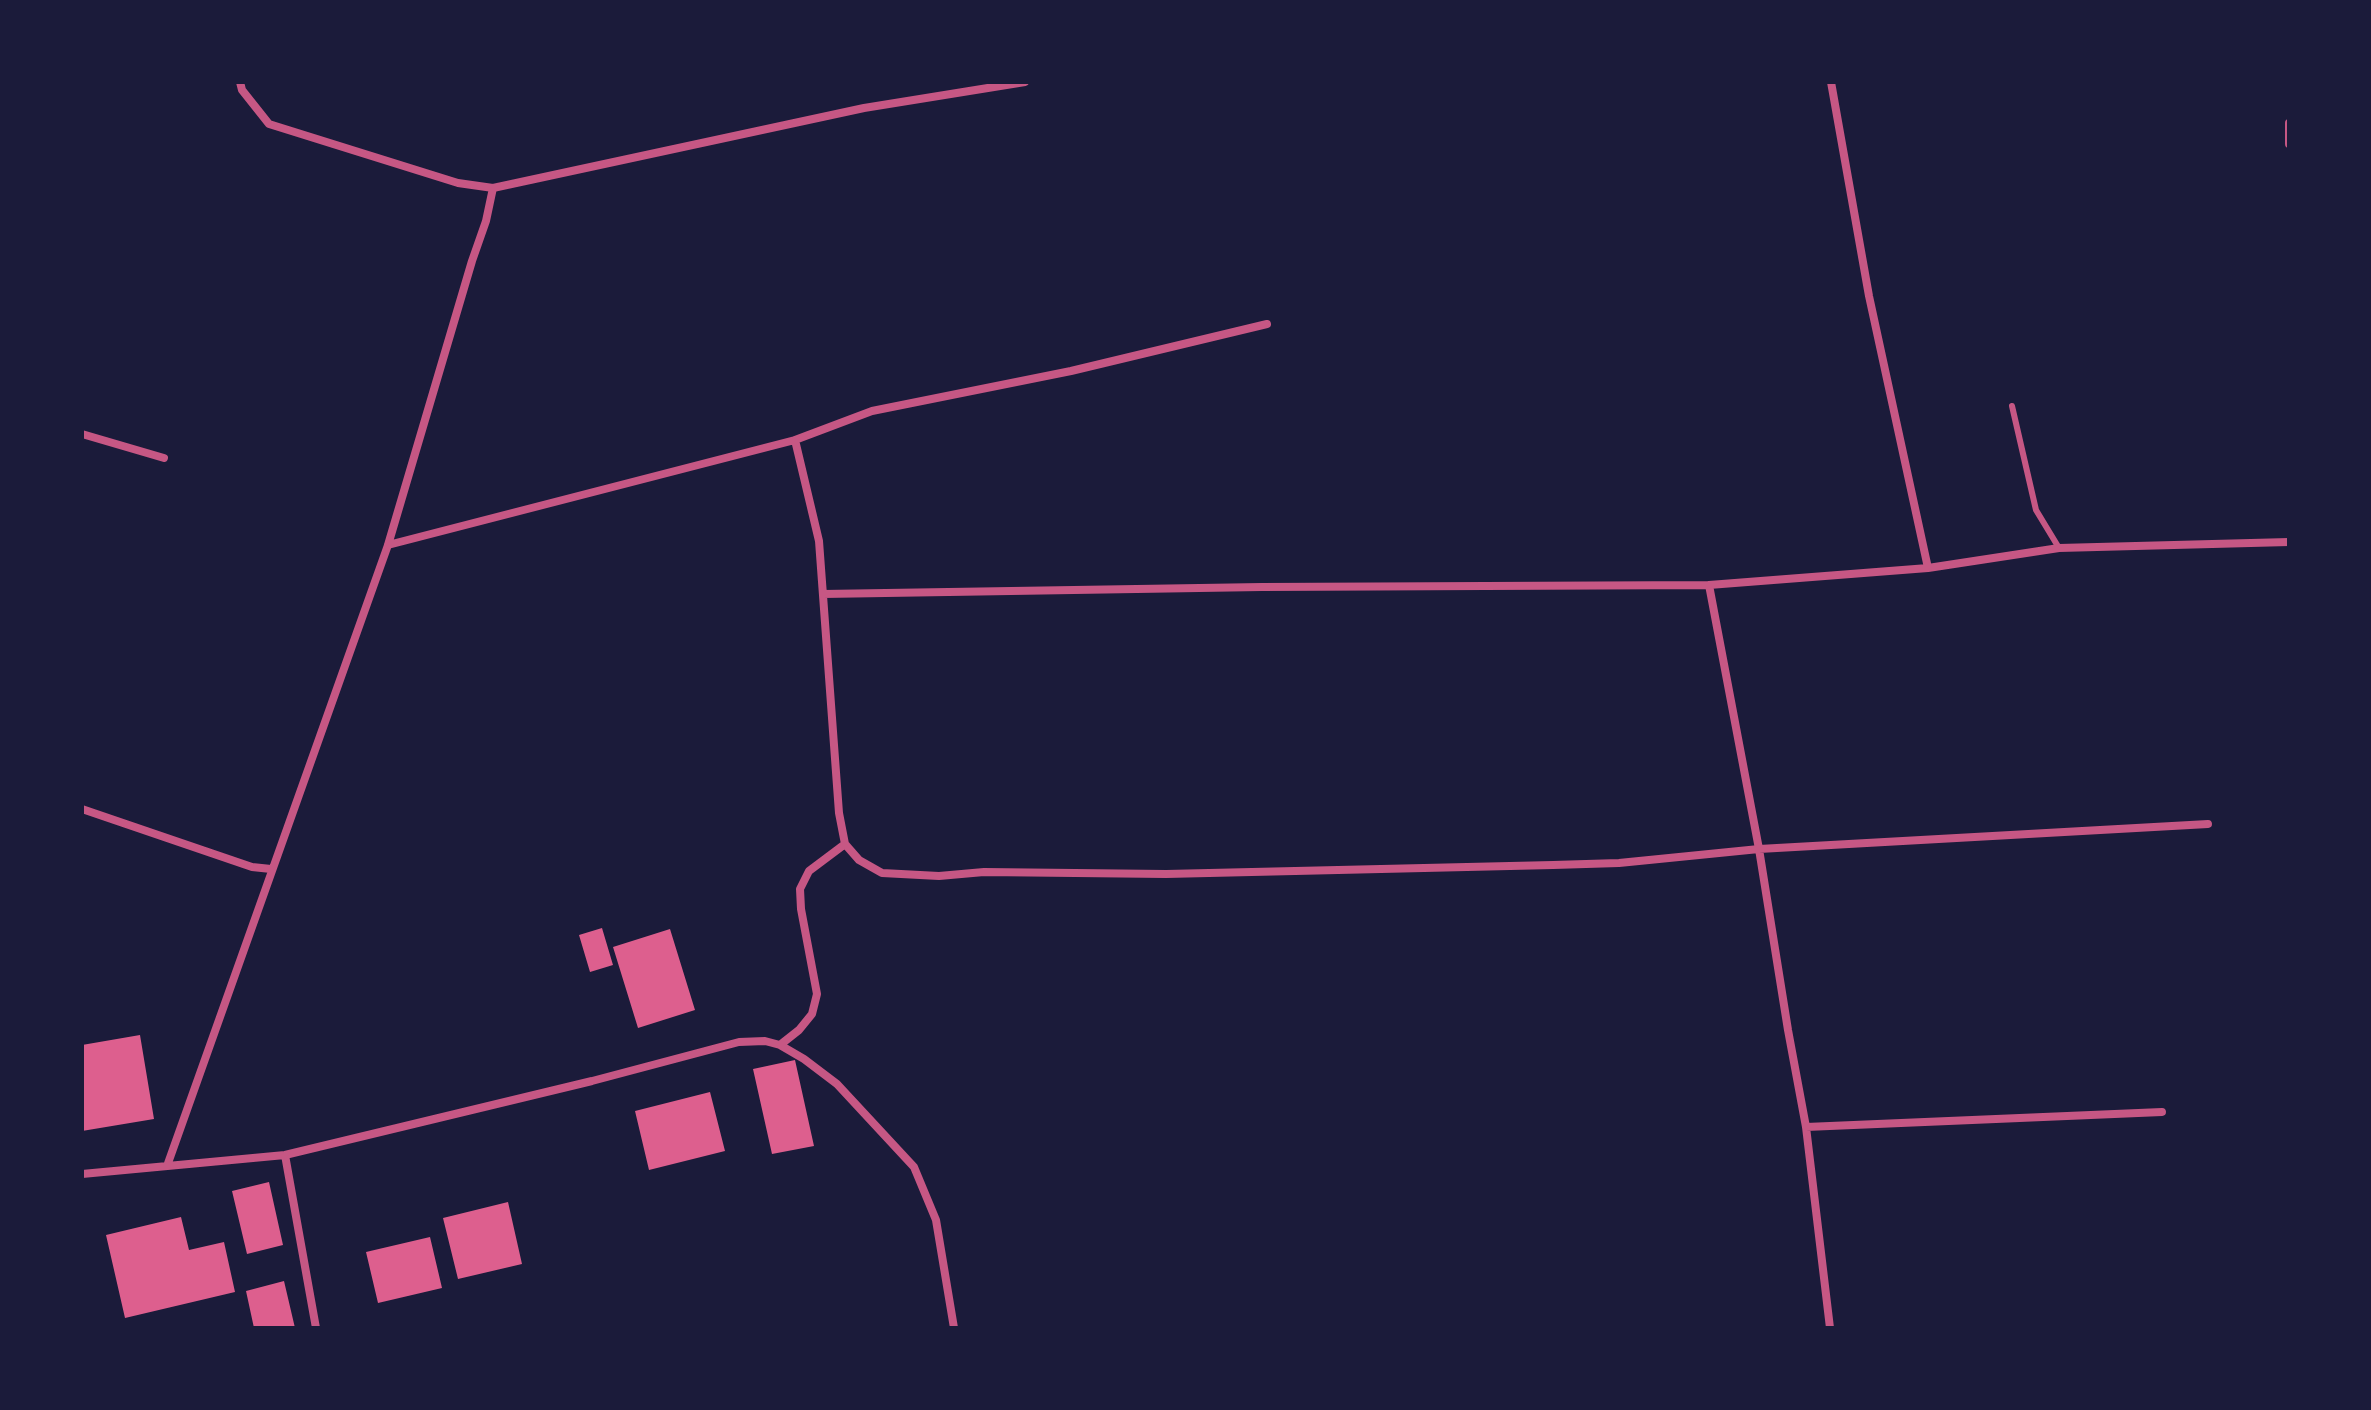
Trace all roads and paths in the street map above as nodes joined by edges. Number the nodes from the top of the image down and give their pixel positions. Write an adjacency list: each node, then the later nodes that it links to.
1 (240, 82): 6 (street)
2 (1025, 82): 6 (street)
3 (1831, 82): 15 (street)
4 (2289, 123): 5 (street)
5 (2289, 144)
6 (493, 188): 13 (street)
7 (1267, 324): 10 (street)
8 (2012, 406): 14 (lane)
9 (82, 434): 11 (street)
10 (795, 440): 13 (street); 17 (street)
11 (164, 458)
12 (2289, 542): 14 (street)
13 (388, 545): 22 (street)
14 (2059, 548): 15 (street)
15 (1928, 568): 16 (street)
16 (1709, 585): 17 (street); 21 (street)
17 (823, 594): 20 (street)
18 (82, 809): 22 (street)
19 (2208, 824): 21 (street)
20 (845, 844): 21 (street); 23 (street)
21 (1759, 849): 25 (street)
22 (271, 869): 27 (street)
23 (780, 1045): 26 (street); 30 (street)
24 (2162, 1112): 25 (street)
25 (1806, 1127): 31 (street)
26 (285, 1155): 27 (street); 29 (street)
27 (167, 1166): 28 (street)
28 (82, 1174)
29 (316, 1328)
30 (954, 1328)
31 (1830, 1328)

